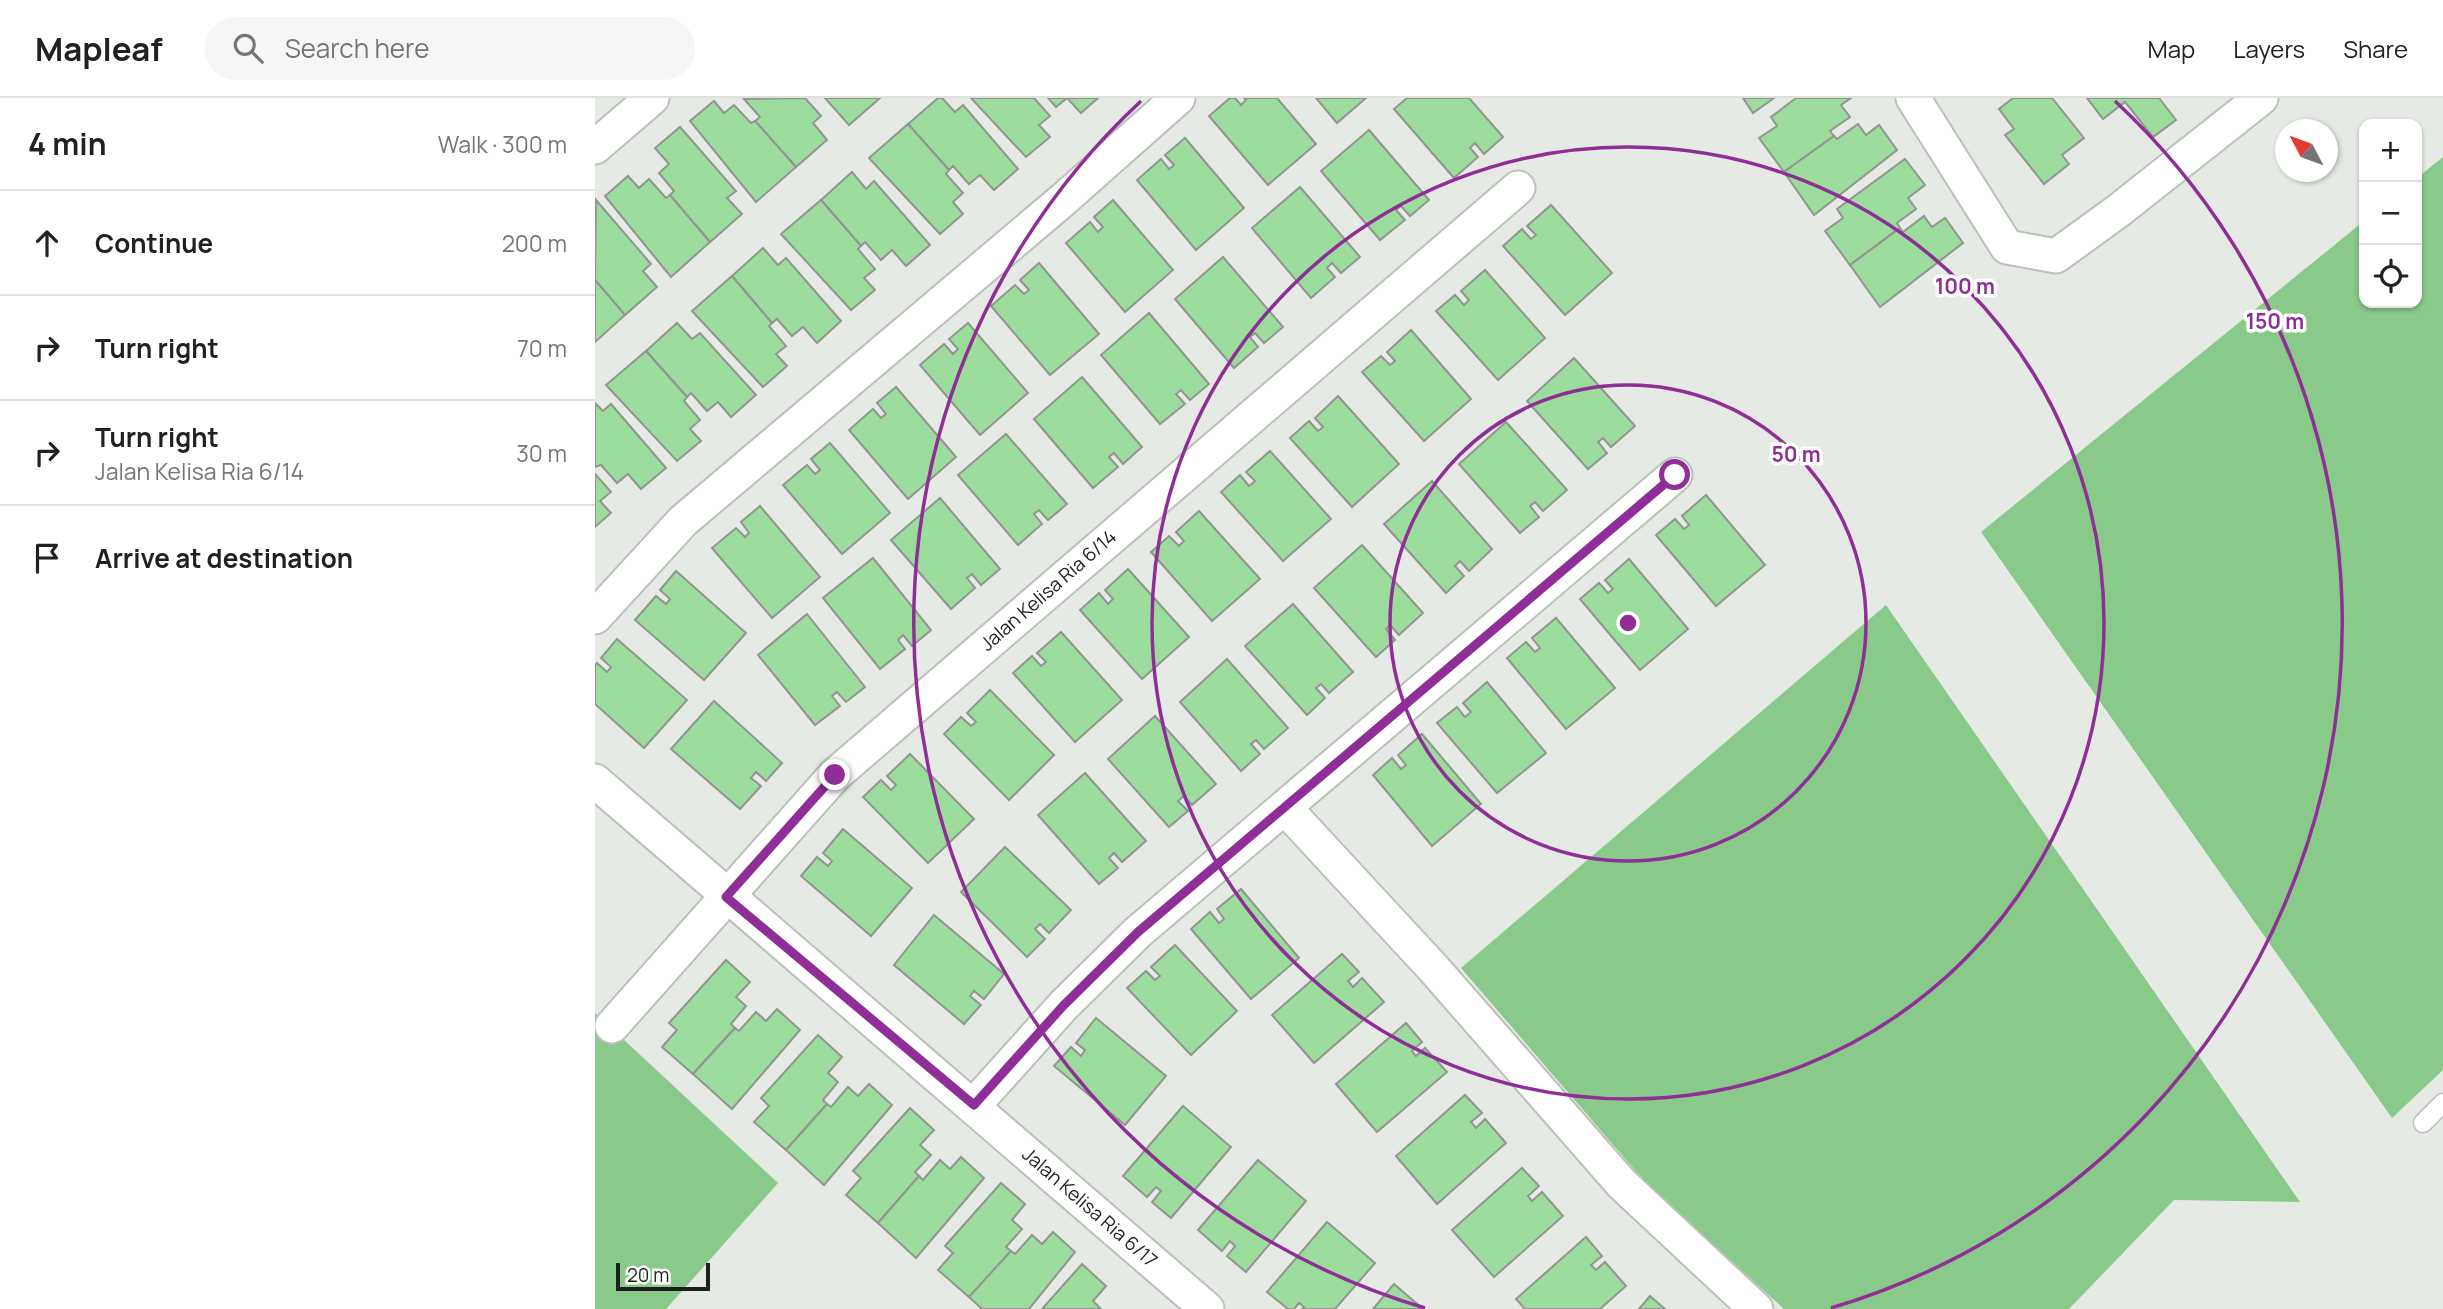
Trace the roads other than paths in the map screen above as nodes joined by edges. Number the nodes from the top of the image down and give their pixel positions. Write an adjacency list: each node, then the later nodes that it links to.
1 (652, 98): 5 (street)
2 (1178, 98): 8 (street)
3 (1913, 98): 4 (street)
4 (2261, 98)
5 (595, 147)
6 (1518, 188): 11 (street, Jalan Kelisa Ria 6/14)
7 (1675, 475): 10 (street)
8 (595, 617)
9 (595, 781): 11 (street, Jalan Kelisa Ria 6/17)
10 (1285, 808): 14 (street); 17 (street)
11 (726, 897): 12 (street, Jalan Kelisa Ria 6/14); 14 (street, Jalan Kelisa Ria 6/17)
12 (612, 1027)
13 (2443, 1103): 15 (lane)
14 (974, 1105): 16 (street, Jalan Kelisa Ria 6/17)
15 (2423, 1123)
16 (1207, 1309)
17 (1756, 1309)

